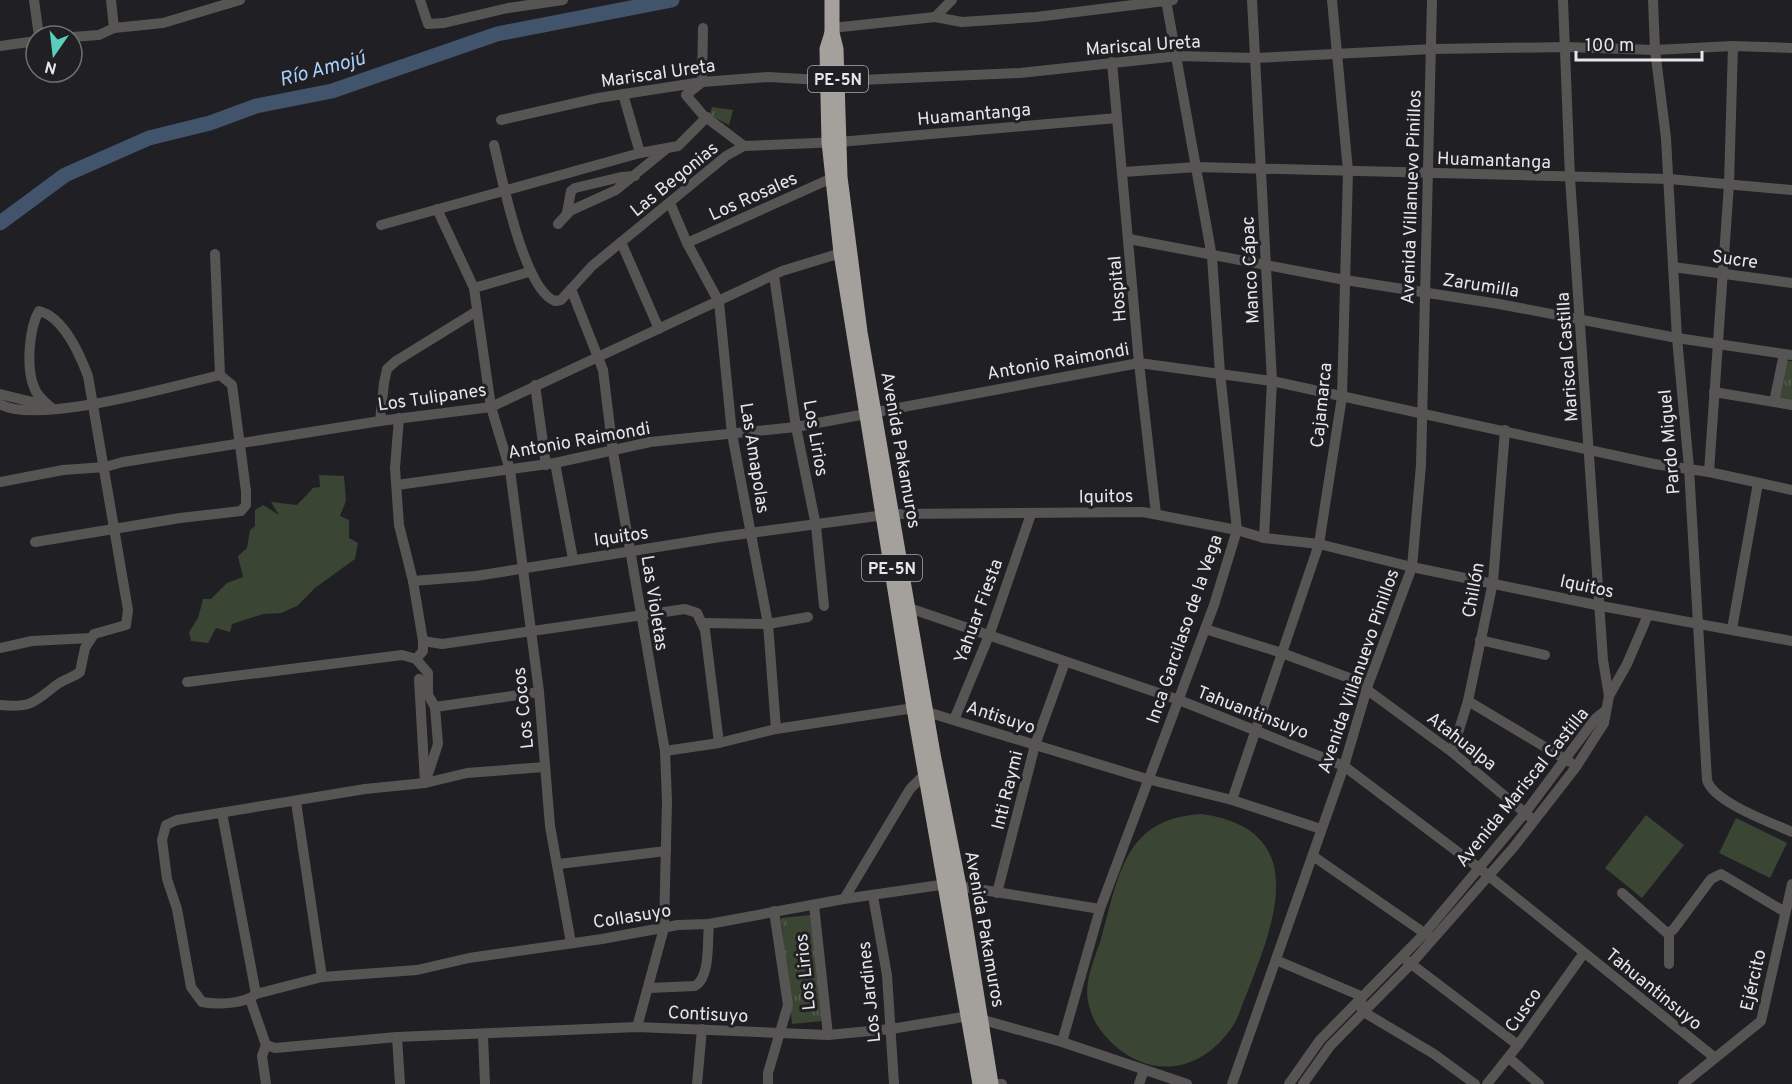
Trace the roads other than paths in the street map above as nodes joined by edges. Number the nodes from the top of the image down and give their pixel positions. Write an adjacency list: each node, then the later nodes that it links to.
1 (34, 0): 17 (street)
2 (111, 0): 18 (street)
3 (240, 0): 15 (street)
4 (420, 0): 5 (street)
5 (563, 0)
6 (832, 0): 20 (highway, Avenida Pakamuros / PE-5N)
7 (952, 0): 16 (street)
8 (1166, 0): 9 (street); 16 (street); 30 (street, Inca Garcilaso de la Vega)
9 (1173, 0)
10 (1252, 0): 31 (street, Manco Cápac)
11 (1332, 0): 29 (street, Cajamarca)
12 (1432, 0): 27 (street, Avenida Villanuevo Pinillos)
13 (1563, 0): 25 (street, Mariscal Castilla)
14 (1653, 0): 28 (street, Pardo Miguel)
15 (210, 5): 18 (street)
16 (935, 17): 20 (street)
17 (37, 24)
18 (114, 28): 21 (street)
19 (703, 28): 34 (street)
20 (832, 31): 33 (highway, Avenida Pakamuros / PE-5N)
21 (84, 37)
22 (24, 43): 23 (street)
23 (0, 46)
24 (1733, 46): 26 (street, Mariscal Ureta); 28 (street, Mariscal Ureta); 53 (street)
25 (1566, 47): 27 (street, Mariscal Ureta); 28 (street, Mariscal Ureta); 51 (street, Mariscal Castilla)
26 (1792, 48)
27 (1433, 50): 29 (street, Mariscal Ureta); 48 (street, Avenida Villanuevo Pinillos)
28 (1655, 50): 52 (street, Pardo Miguel)
29 (1337, 55): 31 (street, Mariscal Ureta); 46 (street, Cajamarca)
30 (1178, 56): 31 (street, Mariscal Ureta); 32 (street, Mariscal Ureta); 44 (street, Inca Garcilaso de la Vega)
31 (1255, 58): 45 (street, Manco Cápac)
32 (1112, 62): 33 (street, Mariscal Ureta); 37 (street, Hospital)
33 (833, 81): 34 (street, Mariscal Ureta); 39 (highway, Avenida Pakamuros / PE-5N)
34 (702, 82): 35 (street, Mariscal Ureta); 36 (street)
35 (623, 94): 38 (street, Mariscal Ureta); 43 (street)
36 (707, 117): 41 (street); 42 (street)
37 (1117, 118): 39 (street, Huamantanga); 47 (street, Hospital)
38 (501, 120)
39 (833, 142): 41 (street, Las Begonias); 50 (highway, Avenida Pakamuros / PE-5N); 99 (highway, Avenida Pakamuros / PE-5N)
40 (494, 145): 54 (street)
41 (744, 146): 56 (street, Las Begonias)
42 (668, 148): 43 (street); 49 (street)
43 (640, 153): 54 (street)
44 (1197, 167): 45 (street, Huamantanga); 47 (street, Huamantanga); 66 (street, Inca Garcilaso de la Vega)
45 (1260, 168): 46 (street, Huamantanga); 67 (street, Manco Cápac)
46 (1348, 171): 48 (street, Huamantanga); 72 (street, Cajamarca)
47 (1123, 172): 61 (street, Hospital)
48 (1428, 174): 51 (street, Huamantanga); 76 (street, Avenida Villanuevo Pinillos)
49 (635, 176): 58 (street); 58 (street)
50 (832, 178): 63 (street, Los Rosales); 64 (highway, Avenida Pakamuros / PE-5N)
51 (1570, 178): 52 (street, Huamantanga); 79 (street, Mariscal Castilla)
52 (1669, 179): 53 (street, Huamantanga); 68 (street, Pardo Miguel)
53 (1729, 184): 55 (street, Huamantanga); 70 (street)
54 (506, 190): 57 (street); 69 (street)
55 (1792, 190)
56 (670, 203): 62 (street, Las Begonias); 63 (street, Las Amapolas)
57 (437, 209): 60 (street); 74 (street)
58 (567, 213): 59 (street)
59 (558, 224)
60 (381, 225)
61 (1129, 239): 66 (street, Zarumilla); 85 (street, Hospital)
62 (621, 242): 75 (street, Las Begonias); 80 (street)
63 (687, 243): 77 (street, Las Amapolas)
64 (841, 253): 71 (street, Los Tulipanes); 99 (highway, Avenida Pakamuros / PE-5N)
65 (214, 254): 87 (street)
66 (1212, 257): 67 (street, Zarumilla); 86 (street, Inca Garcilaso de la Vega)
67 (1268, 265): 72 (street, Zarumilla); 88 (street, Manco Cápac)
68 (1673, 267): 70 (street, Sucre); 81 (street, Pardo Miguel)
69 (529, 272): 74 (street); 75 (street, Las Begonias)
70 (1721, 273): 73 (street, Sucre); 82 (street)
71 (774, 276): 77 (street, Los Tulipanes); 103 (street, Los Lirios)
72 (1345, 280): 76 (street, Zarumilla); 92 (street, Cajamarca)
73 (1792, 283)
74 (474, 288): 78 (street)
75 (571, 289): 83 (street, Las Violetas)
76 (1425, 293): 79 (street, Zarumilla); 100 (street, Avenida Villanuevo Pinillos)
77 (719, 302): 80 (street, Los Tulipanes); 105 (street, Las Amapolas)
78 (477, 311): 97 (street); 102 (street)
79 (1581, 320): 81 (street, Zarumilla); 107 (street, Mariscal Castilla)
80 (658, 329): 83 (street, Los Tulipanes)
81 (1677, 338): 82 (street, Zarumilla); 111 (street, Pardo Miguel)
82 (1719, 342): 84 (street, Zarumilla); 90 (street)
83 (599, 355): 89 (street, Los Tulipanes); 108 (street, Las Violetas)
84 (1788, 355): 93 (street)
85 (1139, 363): 86 (street, Antonio Raimondi); 99 (street, Antonio Raimondi); 118 (street, Hospital)
86 (1220, 373): 88 (street, Antonio Raimondi); 123 (street, Inca Garcilaso de la Vega)
87 (220, 375): 95 (street); 106 (street)
88 (1272, 381): 92 (street, Antonio Raimondi); 125 (street, Manco Cápac)
89 (535, 385): 97 (street, Los Tulipanes); 109 (street)
90 (1714, 392): 93 (street); 113 (street)
91 (0, 394): 98 (street)
92 (1342, 397): 100 (street, Antonio Raimondi); 127 (street, Cajamarca)
93 (1774, 402): 96 (street)
94 (0, 404): 98 (street)
95 (95, 404): 98 (street); 98 (street); 110 (street)
96 (1792, 405)
97 (491, 407): 101 (street, Los Tulipanes); 112 (street, Los Cocos)
98 (53, 409)
99 (869, 411): 103 (street, Antonio Raimondi); 120 (highway, Avenida Pakamuros / PE-5N)
100 (1420, 413): 104 (street, Antonio Raimondi); 130 (street, Avenida Villanuevo Pinillos)
101 (399, 418): 102 (street, Los Tulipanes); 116 (street)
102 (380, 421): 106 (street, Los Tulipanes)
103 (796, 427): 105 (street, Antonio Raimondi); 121 (street, Los Lirios)
104 (1505, 430): 107 (street, Antonio Raimondi); 133 (street, Chillón)
105 (732, 434): 108 (street, Antonio Raimondi); 124 (street, Las Amapolas)
106 (239, 443): 110 (street, Los Tulipanes); 122 (street)
107 (1590, 449): 111 (street, Antonio Raimondi); 135 (street, Mariscal Castilla)
108 (613, 452): 109 (street, Antonio Raimondi); 128 (street, Las Violetas)
109 (550, 464): 112 (street, Antonio Raimondi); 129 (street)
110 (105, 467): 114 (street, Los Tulipanes); 122 (street)
111 (1689, 468): 113 (street, Antonio Raimondi); 142 (street, Pardo Miguel)
112 (510, 470): 116 (street, Antonio Raimondi); 131 (street, Los Cocos)
113 (1709, 472): 115 (street, Antonio Raimondi)
114 (0, 482)
115 (1758, 483): 117 (street, Antonio Raimondi); 144 (street)
116 (397, 484): 132 (street)
117 (1792, 490)
118 (1156, 513): 119 (street, Iquitos); 123 (street, Iquitos)
119 (1031, 514): 120 (street, Iquitos); 146 (street, Yahuar Fiesta)
120 (888, 515): 121 (street, Iquitos); 136 (highway, Avenida Pakamuros / PE-5N); 166 (highway, Avenida Pakamuros / PE-5N)
121 (816, 525): 124 (street, Iquitos); 134 (street, Los Lirios)
122 (114, 528): 126 (street); 147 (street)
123 (1237, 530): 125 (street, Iquitos); 143 (street, Inca Garcilaso de la Vega)
124 (751, 533): 128 (street, Iquitos); 141 (street, Las Amapolas)
125 (1264, 538): 127 (street, Iquitos)
126 (35, 542)
127 (1319, 544): 130 (street, Iquitos); 152 (street, Cajamarca)
128 (630, 552): 129 (street, Iquitos); 137 (street, Las Violetas)
129 (573, 560): 131 (street, Iquitos)
130 (1412, 567): 133 (street, Iquitos); 158 (street, Avenida Villanuevo Pinillos)
131 (523, 569): 132 (street, Iquitos); 145 (street, Los Cocos)
132 (413, 581): 149 (street)
133 (1493, 582): 135 (street, Iquitos); 148 (street, Chillón)
134 (824, 606)
135 (1601, 606): 138 (street, Iquitos); 161 (street, Mariscal Castilla)
136 (909, 608): 146 (street, Tahuantinsuyo); 166 (highway, Avenida Pakamuros / PE-5N)
137 (640, 614): 140 (street); 145 (street); 173 (street, Las Violetas)
138 (1648, 615): 142 (street, Iquitos); 161 (street)
139 (808, 617): 141 (street)
140 (704, 623): 141 (street); 171 (street)
141 (768, 624): 169 (street, Las Amapolas)
142 (1698, 625): 144 (street, Iquitos); 188 (street, Pardo Miguel)
143 (1204, 629): 152 (street, Atahualpa); 162 (street, Inca Garcilaso de la Vega)
144 (1732, 629): 150 (street, Iquitos)
145 (532, 632): 149 (street); 159 (street, Los Cocos)
146 (990, 633): 155 (street, Tahuantinsuyo); 168 (street, Yahuar Fiesta)
147 (91, 638): 151 (street); 164 (street)
148 (1480, 640): 153 (street); 163 (street, Chillón)
149 (423, 641): 154 (street)
150 (1792, 641)
151 (0, 648)
152 (1282, 653): 158 (street, Atahualpa); 170 (street, Cajamarca)
153 (1545, 655)
154 (416, 659): 156 (street); 157 (street); 160 (street)
155 (1065, 662): 162 (street, Tahuantinsuyo); 172 (street, Inti Raymi)
156 (419, 679): 160 (street); 181 (street)
157 (187, 682)
158 (1367, 687): 174 (street, Atahualpa); 176 (street, Avenida Villanuevo Pinillos)
159 (539, 692): 165 (street); 177 (street, Los Cocos)
160 (428, 694): 165 (street)
161 (1608, 696): 167 (street, Mariscal Castilla)
162 (1179, 700): 170 (street, Tahuantinsuyo); 180 (street, Inca Garcilaso de la Vega)
163 (1468, 700): 174 (street, Chillón); 175 (street)
164 (0, 705)
165 (435, 707): 181 (street)
166 (920, 709): 168 (street, Antisuyo); 169 (street, Antisuyo); 179 (highway, Avenida Pakamuros / PE-5N); 195 (highway, Avenida Pakamuros / PE-5N)
167 (1605, 711): 175 (street, Avenida Mariscal Castilla); 178 (street, Avenida Mariscal Castilla)
168 (954, 720): 172 (street, Antisuyo)
169 (776, 729): 171 (street, Antisuyo)
170 (1254, 731): 176 (street, Tahuantinsuyo); 182 (street, Cajamarca)
171 (719, 743): 173 (street, Antisuyo)
172 (1035, 746): 180 (street, Antisuyo); 196 (street, Inti Raymi)
173 (665, 751): 189 (street, Las Violetas)
174 (1452, 752): 185 (street, Atahualpa)
175 (1567, 758): 178 (street); 185 (street, Avenida Mariscal Castilla)
176 (1344, 766): 187 (street, Avenida Villanuevo Pinillos); 192 (street, Tahuantinsuyo)
177 (545, 767): 181 (street); 191 (street, Los Cocos)
178 (1576, 767): 186 (street, Avenida Mariscal Castilla)
179 (927, 772): 195 (highway, Avenida Pakamuros / PE-5N); 199 (street)
180 (1147, 778): 182 (street, Antisuyo); 201 (street, Inca Garcilaso de la Vega)
181 (425, 783): 183 (street)
182 (1232, 800): 187 (street, Antisuyo)
183 (296, 802): 184 (street); 216 (street)
184 (222, 813): 218 (street); 218 (street, Collasuyo)
185 (1525, 813): 186 (street, Atahualpa); 192 (street, Avenida Mariscal Castilla)
186 (1535, 821): 193 (street, Avenida Mariscal Castilla)
187 (1321, 829): 190 (street, Avenida Villanuevo Pinillos)
188 (1792, 832)
189 (666, 851): 191 (street); 205 (street, Las Violetas)
190 (1313, 856): 207 (street); 213 (street, Avenida Villanuevo Pinillos)
191 (559, 864): 209 (street, Los Cocos)
192 (1479, 868): 193 (street, Tahuantinsuyo); 207 (street, Avenida Mariscal Castilla)
193 (1488, 876): 207 (street, Avenida Mariscal Castilla); 211 (street, Tahuantinsuyo)
194 (1792, 884): 203 (street, Ejército)
195 (953, 885): 196 (street, Collasuyo); 198 (street, Collasuyo); 221 (highway, Avenida Pakamuros / PE-5N)
196 (998, 893): 201 (street, Collasuyo)
197 (1622, 893): 206 (street)
198 (873, 896): 199 (street, Collasuyo); 224 (street, Los Jardines)
199 (844, 899): 200 (street, Collasuyo)
200 (814, 905): 202 (street, Collasuyo); 227 (street, Los Lirios)
201 (1100, 909): 229 (street, Inca Garcilaso de la Vega)
202 (774, 911): 204 (street, Collasuyo); 225 (street)
203 (1785, 912): 206 (street); 208 (street, Ejército)
204 (709, 924): 205 (street, Collasuyo); 217 (street)
205 (664, 928): 209 (street, Collasuyo); 217 (street, Las Violetas)
206 (1670, 933): 215 (street)
207 (1428, 936): 212 (street, Avenida Mariscal Castilla); 214 (street, Avenida Mariscal Castilla)
208 (1779, 940): 210 (street); 232 (street, Ejército)
209 (571, 943): 216 (street, Collasuyo)
210 (1792, 943)
211 (1584, 953): 231 (street, Cusco); 232 (street, Tahuantinsuyo)
212 (1402, 957): 214 (street); 219 (street, Avenida Mariscal Castilla)
213 (1276, 960): 219 (street); 245 (street, Avenida Villanuevo Pinillos)
214 (1411, 964): 220 (street, Avenida Mariscal Castilla); 231 (street)
215 (1669, 964)
216 (322, 977): 218 (street, Collasuyo)
217 (649, 988): 222 (street, Las Violetas)
218 (253, 996): 230 (street)
219 (1361, 996): 220 (street); 246 (street, Avenida Mariscal Castilla)
220 (1362, 1011): 247 (street, Avenida Mariscal Castilla); 248 (street)
221 (975, 1017): 224 (street, Contisuyo); 229 (street, Contisuyo); 241 (highway, Avenida Pakamuros / PE-5N); 242 (highway, Avenida Pakamuros / PE-5N)
222 (637, 1027): 223 (street, Contisuyo); 226 (street, Contisuyo)
223 (702, 1029): 225 (street, Contisuyo); 238 (street)
224 (891, 1029): 227 (street, Contisuyo); 240 (street, Los Jardines)
225 (779, 1034): 227 (street, Contisuyo); 239 (street)
226 (483, 1035): 228 (street, Contisuyo); 237 (street)
227 (828, 1035)
228 (397, 1037): 230 (street, Contisuyo); 236 (street)
229 (1062, 1042): 234 (street, Contisuyo)
230 (266, 1045): 235 (street)
231 (1518, 1045): 233 (street, Cusco)
232 (1714, 1057): 251 (street, Ejército)
233 (1509, 1058): 249 (street, Cusco); 250 (street)
234 (1144, 1070): 243 (street); 244 (street, Contisuyo)
235 (266, 1084)
236 (400, 1084)
237 (485, 1084)
238 (698, 1084)
239 (768, 1084)
240 (894, 1084)
241 (980, 1084)
242 (990, 1084)
243 (1139, 1084)
244 (1187, 1084)
245 (1232, 1084)
246 (1289, 1084)
247 (1303, 1084)
248 (1475, 1084)
249 (1487, 1084)
250 (1539, 1084)
251 (1683, 1084)

